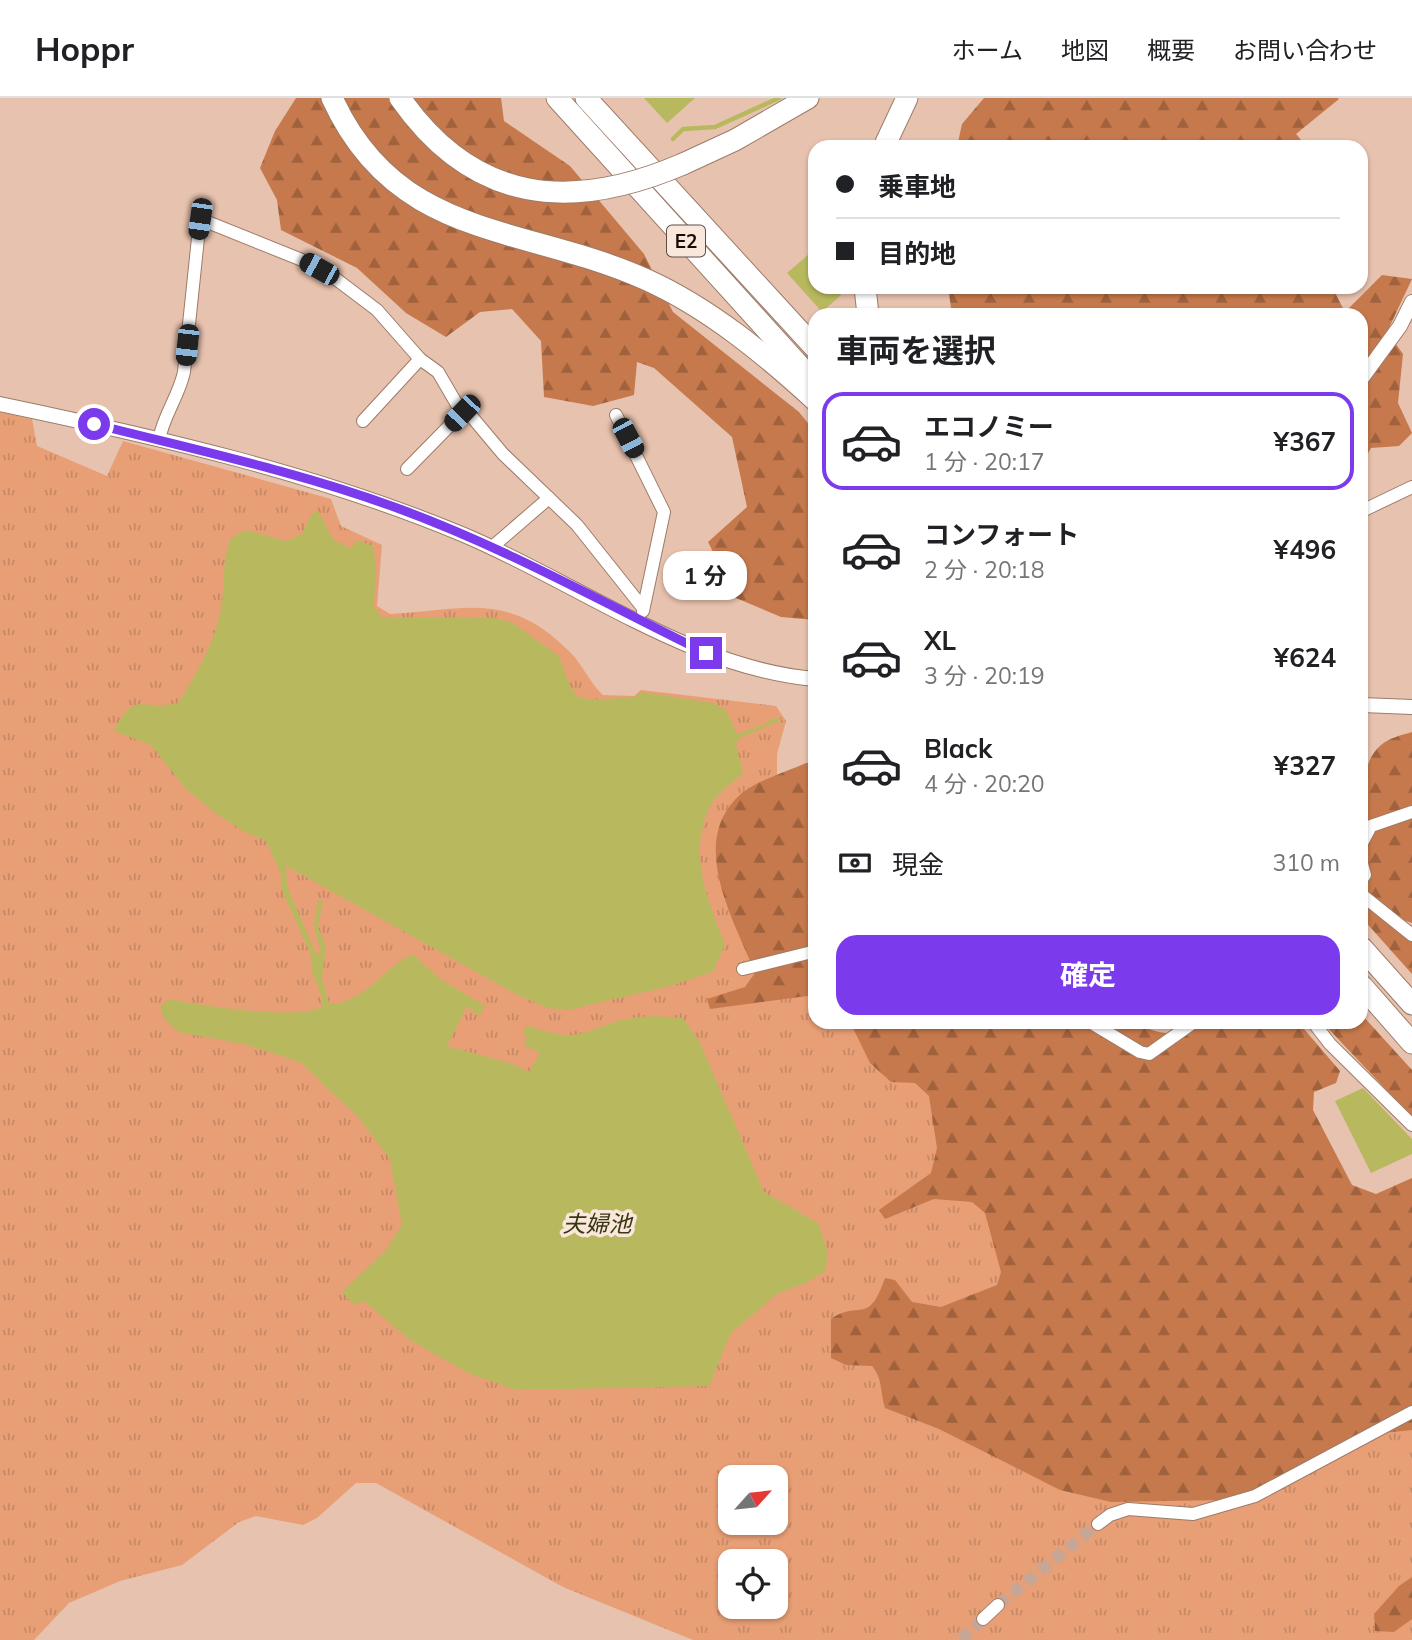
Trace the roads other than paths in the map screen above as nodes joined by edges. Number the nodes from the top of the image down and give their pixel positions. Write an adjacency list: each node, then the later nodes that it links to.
1 (332, 98): 13 (highway)
2 (400, 98): 5 (highway, bridge)
3 (556, 98): 12 (highway, E2)
4 (586, 98): 9 (highway, E2)
5 (808, 98)
6 (907, 98): 7 (highway)
7 (887, 140)
8 (1412, 302): 11 (street)
9 (808, 340)
10 (420, 359): 15 (street); 17 (street); 18 (street)
11 (1368, 370)
12 (808, 375)
13 (808, 394)
14 (0, 404): 18 (street)
15 (462, 413): 19 (street); 21 (street)
16 (616, 415): 24 (street)
17 (363, 421)
18 (159, 440): 23 (street)
19 (407, 469)
20 (1412, 487): 22 (street)
21 (550, 498): 23 (street); 24 (street)
22 (1368, 508)
23 (491, 548): 24 (street)
24 (642, 614): 25 (street)
25 (808, 678)
26 (1368, 705): 27 (street)
27 (1412, 706)
28 (1412, 812): 29 (street)
29 (1368, 832)
30 (1368, 900): 31 (street)
31 (1412, 935)
32 (808, 953): 34 (street)
33 (1368, 955): 36 (highway)
34 (743, 969)
35 (1368, 993): 40 (highway)
36 (1412, 1004)
37 (1102, 1029): 38 (street)
38 (1184, 1029)
39 (1318, 1029): 41 (street)
40 (1412, 1043)
41 (1412, 1125)
42 (1412, 1412): 43 (street)
43 (1098, 1524)
44 (998, 1605): 45 (street)
45 (983, 1619)

